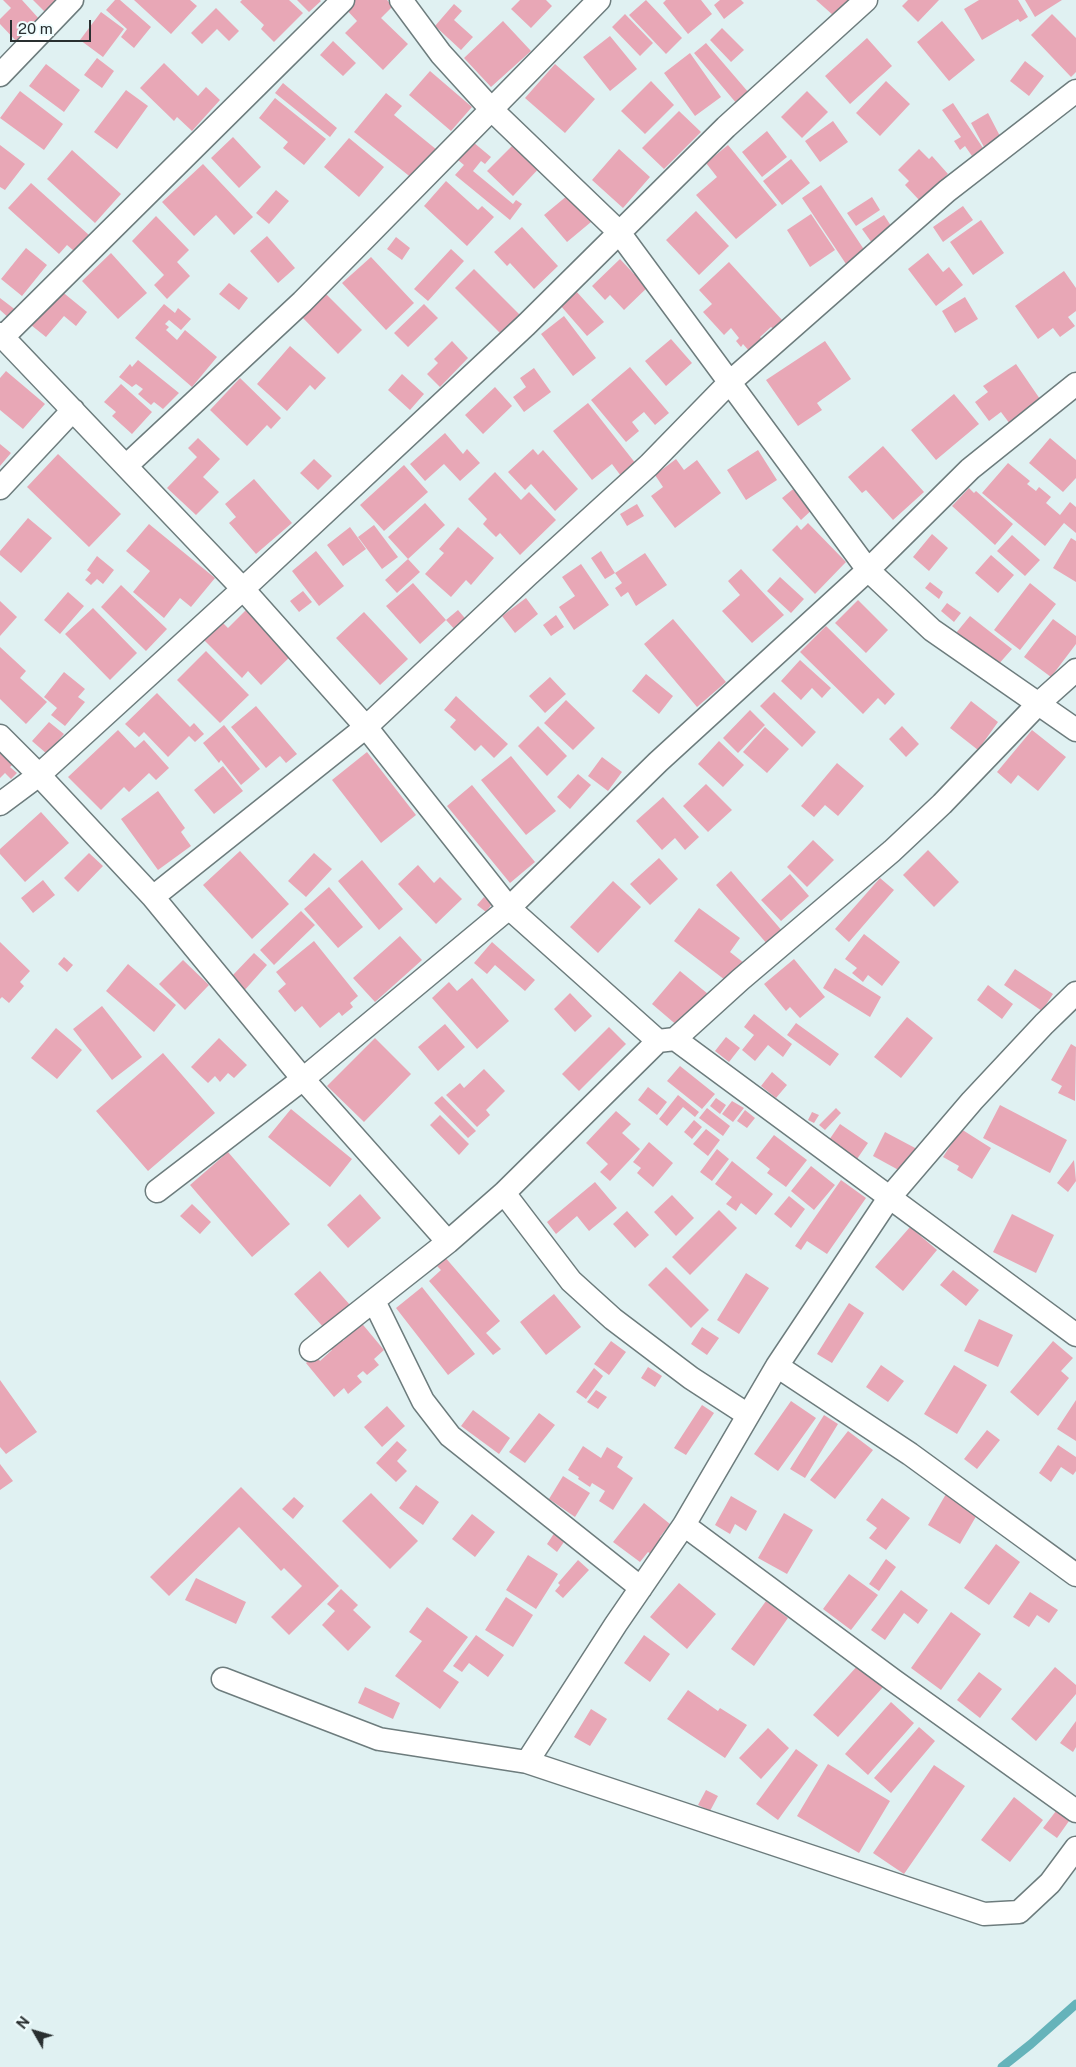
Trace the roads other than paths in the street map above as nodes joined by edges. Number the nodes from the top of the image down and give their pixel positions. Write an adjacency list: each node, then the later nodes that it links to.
1 (72, 0): 6 (street)
2 (343, 0): 10 (street)
3 (401, 0): 8 (street)
4 (599, 0): 8 (street)
5 (866, 0): 9 (street)
6 (0, 74)
7 (1076, 91): 11 (street)
8 (492, 110): 9 (street); 14 (street)
9 (618, 231): 11 (street); 17 (street)
10 (2, 335): 13 (street)
11 (730, 382): 16 (street); 20 (street)
12 (1076, 384): 16 (street)
13 (74, 410): 14 (street); 15 (street)
14 (126, 466): 17 (street)
15 (0, 488)
16 (868, 570): 19 (street); 26 (street)
17 (244, 589): 20 (street); 23 (street)
18 (1076, 670): 19 (street)
19 (1038, 704): 21 (street); 28 (street)
20 (366, 726): 25 (street); 26 (street)
21 (1076, 730)
22 (0, 736): 23 (street)
23 (39, 775): 24 (street); 25 (street)
24 (0, 804)
25 (154, 897): 29 (street)
26 (509, 908): 28 (street); 29 (street)
27 (1076, 994): 32 (street)
28 (666, 1040): 31 (street); 32 (street)
29 (303, 1079): 30 (street); 33 (street)
30 (157, 1191)
31 (504, 1192): 33 (street); 38 (street)
32 (889, 1198): 35 (street); 37 (street)
33 (448, 1242): 34 (street)
34 (374, 1301): 36 (street); 41 (street)
35 (1076, 1336)
36 (311, 1350)
37 (777, 1366): 38 (street); 40 (street)
38 (748, 1415): 39 (street)
39 (684, 1526): 41 (street); 44 (street)
40 (1076, 1575)
41 (641, 1588): 43 (street)
42 (223, 1679): 43 (street)
43 (527, 1762): 45 (street)
44 (1076, 1811)
45 (1076, 1848)

